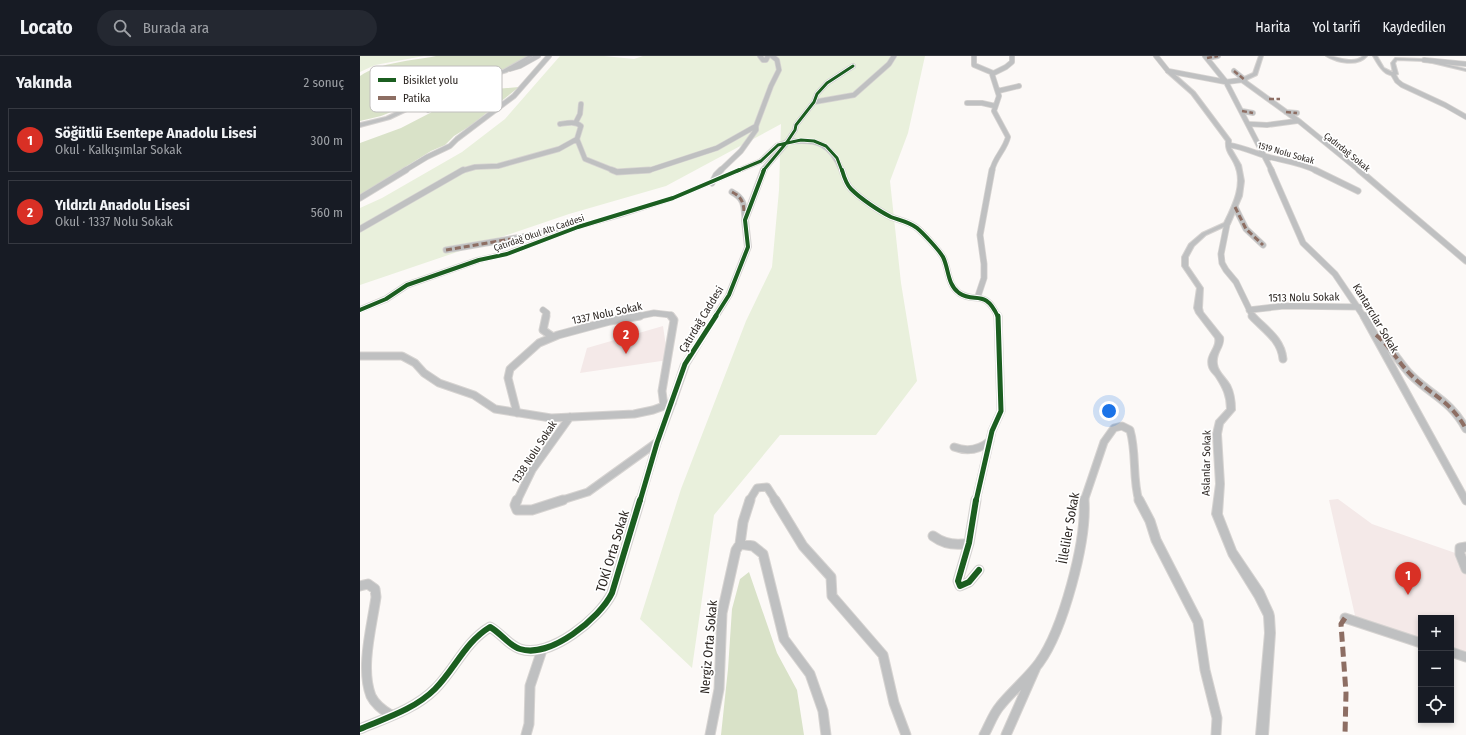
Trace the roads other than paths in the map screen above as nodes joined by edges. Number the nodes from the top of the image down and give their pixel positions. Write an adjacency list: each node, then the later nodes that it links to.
1 (531, 56): 22 (street)
2 (538, 56): 22 (street)
3 (549, 56): 38 (street)
4 (760, 56): 5 (street)
5 (768, 56)
6 (772, 56): 52 (street)
7 (894, 56): 35 (street)
8 (974, 56): 27 (street)
9 (1012, 56): 27 (street)
10 (1156, 56): 25 (street)
11 (1218, 56): 17 (street)
12 (1261, 56): 29 (street)
13 (1328, 56): 19 (street)
14 (1358, 56): 19 (street)
15 (1365, 56): 19 (street)
16 (1375, 56): 28 (street)
17 (1206, 57): 30 (street, Kantarcılar Sokak)
18 (1424, 60): 20 (street); 23 (street); 28 (street)
19 (1355, 61)
20 (1466, 64)
21 (852, 66): 35 (street)
22 (510, 69): 24 (street)
23 (1466, 70)
24 (502, 71)
25 (1168, 71): 30 (street); 55 (street)
26 (1234, 71): 29 (street, Çadırdağ Sokak)
27 (993, 73): 32 (street)
28 (1392, 74): 46 (street)
29 (1244, 80): 30 (street); 33 (street, Çadırdağ Sokak)
30 (1226, 82): 40 (street, Kantarcılar Sokak)
31 (1019, 86): 32 (street)
32 (998, 91): 39 (street)
33 (1269, 99): 34 (street); 44 (street, Çadırdağ Sokak)
34 (1280, 99)
35 (814, 102): 54 (street)
36 (967, 103): 39 (street)
37 (581, 104): 47 (street)
38 (502, 105)
39 (995, 106): 69 (street)
40 (1242, 111): 43 (street); 50 (street, Kantarcılar Sokak)
41 (400, 112): 51 (street)
42 (493, 112): 60 (street)
43 (1253, 112)
44 (1286, 112): 45 (street); 48 (street, Çadırdağ Sokak)
45 (1297, 113)
46 (1466, 117)
47 (576, 122): 49 (street); 53 (street)
48 (1297, 122): 50 (street); 68 (street, Çadırdağ Sokak)
49 (560, 124)
50 (1249, 124): 56 (street, Kantarcılar Sokak)
51 (360, 125)
52 (756, 126): 53 (street); 57 (street)
53 (577, 139): 65 (street)
54 (787, 142): 57 (street, Çatırdağ Okul Altı Caddesi); 62 (street, Çatırdağ Caddesi); 69 (street)
55 (1229, 145): 56 (street, 1519 Nolu Sokak); 61 (street)
56 (1265, 156): 58 (street, 1519 Nolu Sokak); 70 (street, Kantarcılar Sokak)
57 (712, 183): 64 (street, Çatırdağ Okul Altı Caddesi)
58 (1358, 191)
59 (732, 192): 62 (street)
60 (360, 198)
61 (1235, 207): 63 (street); 66 (street)
62 (745, 220): 78 (street, Çatırdağ Caddesi)
63 (1227, 224): 73 (street); 108 (street, Aslanlar Sokak)
64 (578, 227): 67 (street); 71 (street, Çatırdağ Okul Altı Caddesi)
65 (360, 229)
66 (1264, 245)
67 (446, 250)
68 (1466, 261)
69 (978, 296): 82 (street)
70 (1359, 307): 73 (street, 1513 Nolu Sokak); 74 (street, Kantarcılar Sokak)
71 (360, 310)
72 (543, 310): 75 (street)
73 (1249, 310): 77 (street)
74 (1376, 335): 81 (street); 85 (street, Kantarcılar Sokak)
75 (553, 337): 78 (street, 1337 Nolu Sokak); 79 (street, 1337 Nolu Sokak)
76 (360, 356): 79 (street)
77 (1283, 359)
78 (668, 404): 80 (street); 83 (street, TOKİ Orta Sokak)
79 (517, 413): 80 (street)
80 (570, 417): 83 (street, 1338 Nolu Sokak)
81 (1466, 429)
82 (990, 441): 84 (street); 88 (street)
83 (656, 443): 95 (street, TOKİ Orta Sokak)
84 (954, 447)
85 (1466, 501)
86 (933, 536): 88 (street)
87 (740, 544): 102 (street, Nergiz Orta Sokak); 103 (street); 104 (street)
88 (969, 544): 91 (street)
89 (1466, 547): 90 (street)
90 (1466, 569)
91 (979, 570)
92 (360, 586): 99 (street)
93 (1345, 618): 94 (street)
94 (1418, 642)
95 (542, 650): 99 (street, TOKİ Orta Sokak); 101 (street)
96 (1454, 653): 97 (street)
97 (1466, 657)
98 (1038, 664): 105 (street, İlleliler Sokak); 106 (street); 107 (street, İlleliler Sokak)
99 (391, 715): 100 (street)
100 (360, 729)
101 (526, 735)
102 (710, 735)
103 (826, 735)
104 (906, 735)
105 (984, 735)
106 (1006, 735)
107 (1216, 735)
108 (1262, 735)

